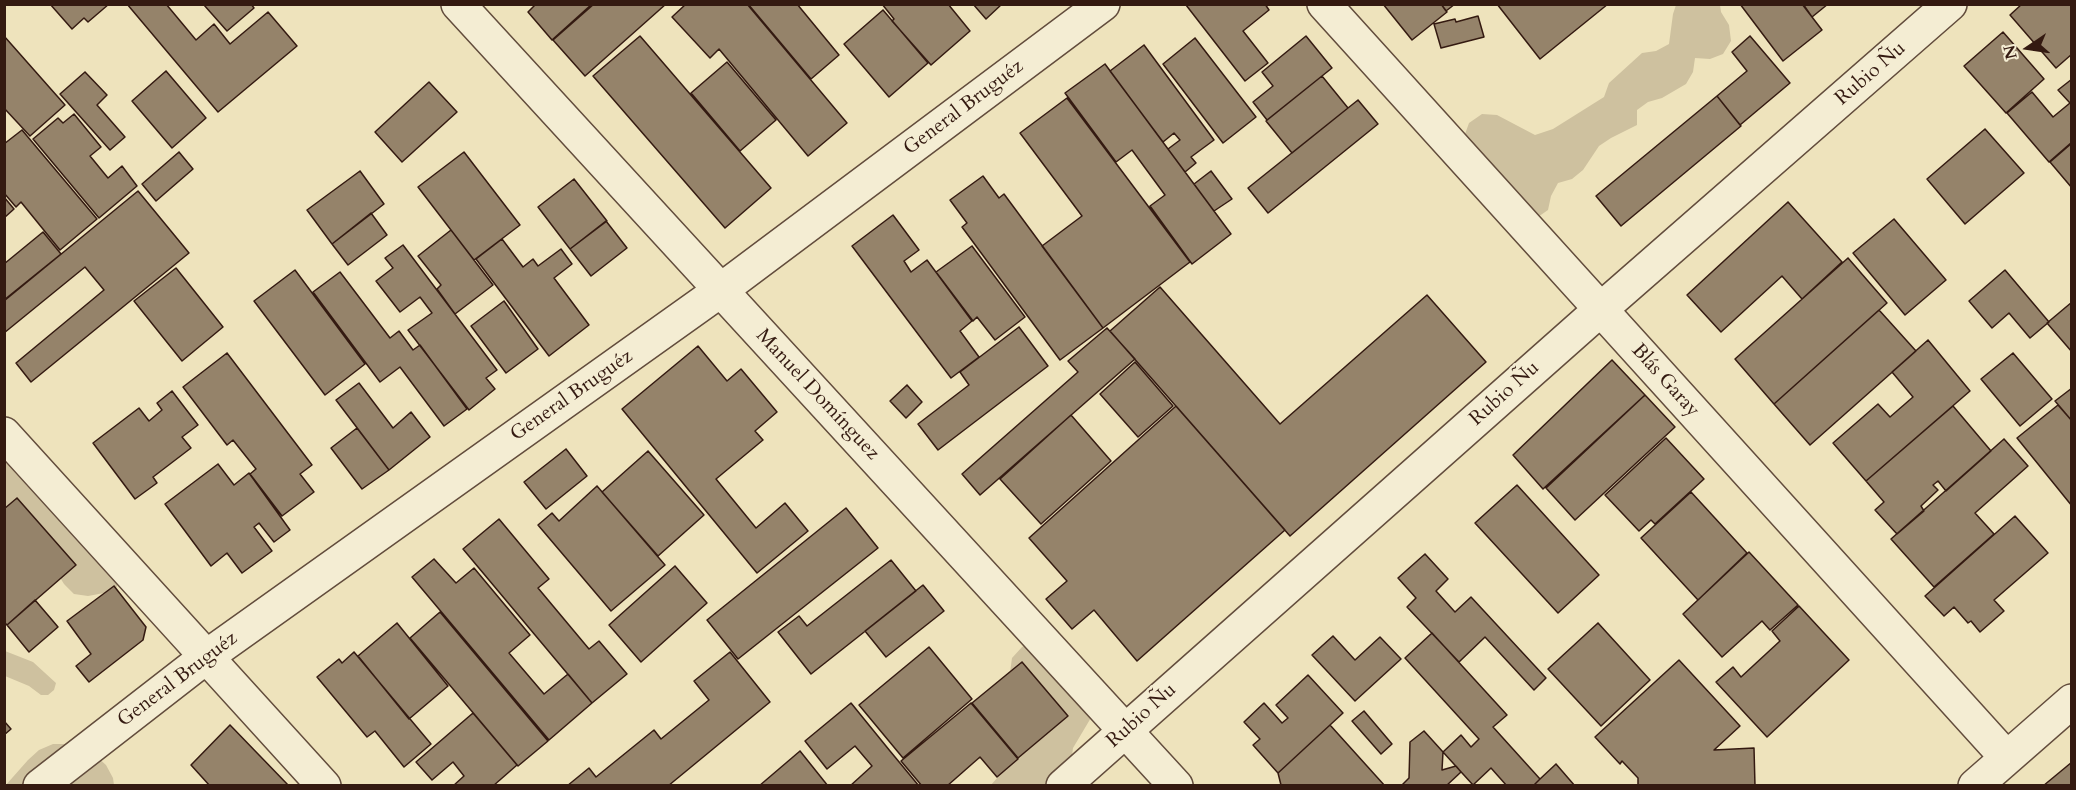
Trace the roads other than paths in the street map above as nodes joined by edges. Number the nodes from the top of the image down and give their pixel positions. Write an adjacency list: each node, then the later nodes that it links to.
1 (458, 4): 5 (street, Manuel Domínguez)
2 (1103, 4): 5 (street, General Bruguéz)
3 (1324, 4): 6 (street, Blás Garay)
4 (1950, 4): 6 (street, Rubio Ñu)
5 (721, 290): 8 (street, General Bruguéz); 10 (street, Manuel Domínguez)
6 (1600, 310): 10 (street, Rubio Ñu); 11 (street, Blás Garay)
7 (4, 434): 8 (street)
8 (206, 657): 12 (street, General Bruguéz); 13 (street)
9 (2068, 712): 11 (street)
10 (1125, 730): 14 (street, Rubio Ñu); 15 (street, Manuel Domínguez)
11 (2007, 758): 16 (street)
12 (40, 786)
13 (324, 786)
14 (1063, 786)
15 (1176, 786)
16 (1975, 786)

